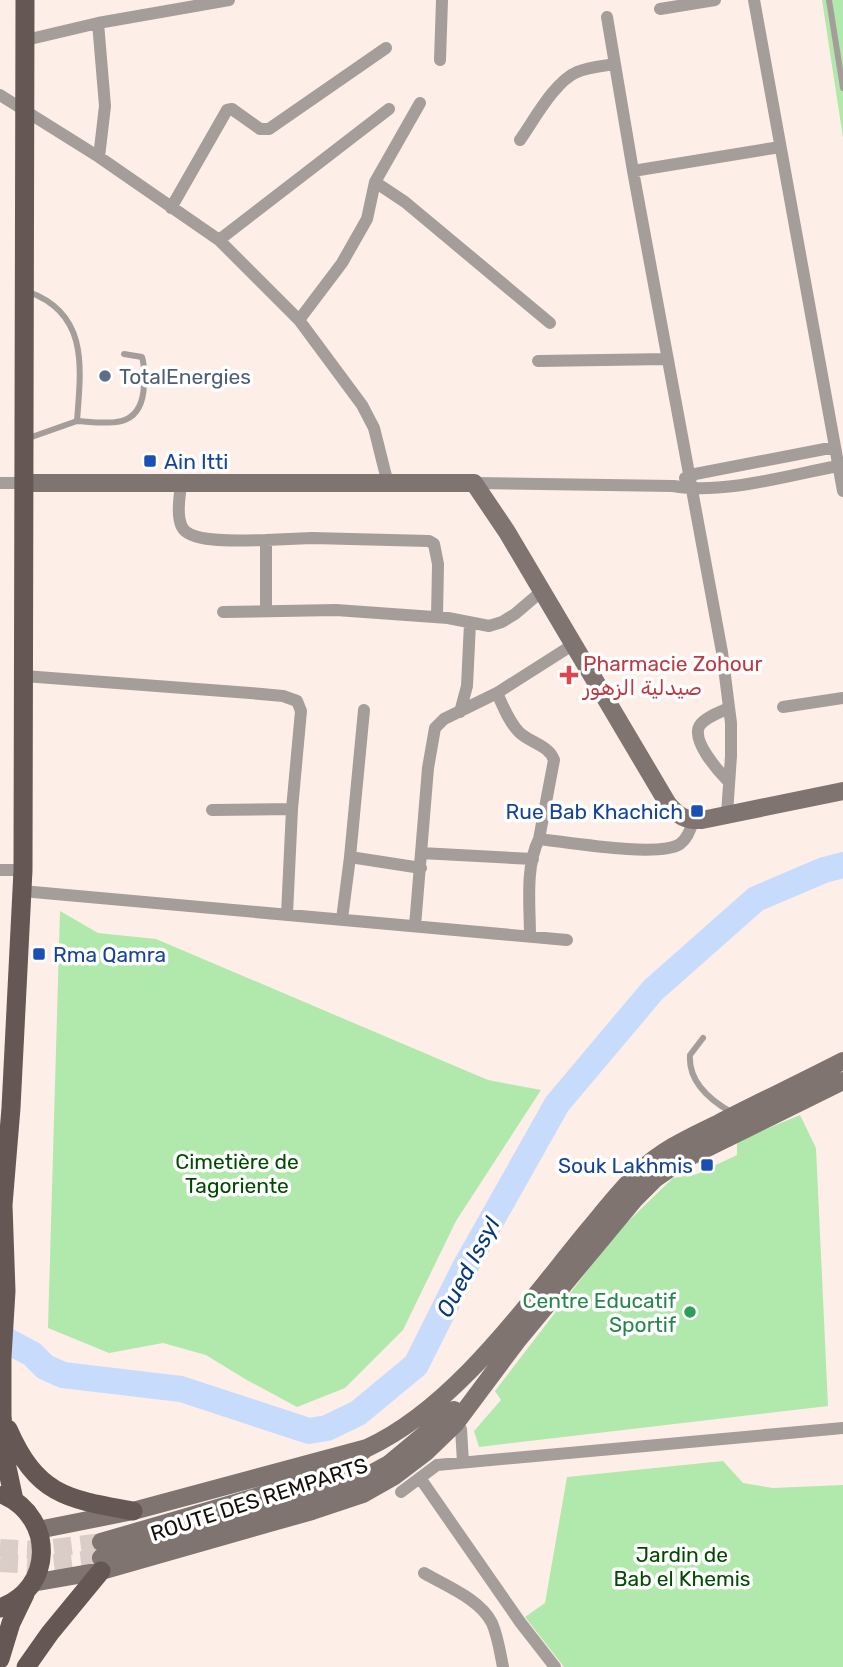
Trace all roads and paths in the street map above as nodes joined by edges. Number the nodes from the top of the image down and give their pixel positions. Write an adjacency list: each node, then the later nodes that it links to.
1 (25, 0): 10 (main road)
2 (229, 0): 9 (street)
3 (442, 0): 12 (street)
4 (715, 0): 7 (street)
5 (754, 0): 20 (street)
6 (829, 0): 14 (lane)
7 (660, 9)
8 (607, 17): 13 (street)
9 (98, 23): 10 (street); 21 (street)
10 (26, 40): 18 (main road)
11 (386, 48): 24 (street)
12 (440, 60)
13 (615, 64): 19 (street); 22 (street)
14 (843, 88)
15 (0, 95): 18 (street)
16 (420, 103): 23 (street)
17 (389, 109): 25 (street)
18 (26, 112): 21 (street); 26 (main road)
19 (520, 140)
20 (780, 146): 22 (street); 36 (street)
21 (99, 157): 24 (street)
22 (633, 171): 32 (street)
23 (375, 182): 27 (street); 28 (street)
24 (171, 208): 25 (street)
25 (219, 240): 27 (street)
26 (24, 290): 29 (lane); 35 (main road)
27 (299, 320): 42 (street)
28 (550, 323)
29 (78, 350): 30 (lane); 34 (lane)
30 (87, 351)
31 (124, 354): 34 (lane)
32 (668, 359): 33 (street); 38 (street)
33 (538, 361)
34 (77, 421): 35 (lane)
35 (25, 439): 40 (main road)
36 (835, 447): 37 (street); 38 (street)
37 (838, 466): 45 (street); 46 (street)
38 (690, 475): 44 (street); 45 (street)
39 (0, 483): 40 (street)
40 (24, 483): 41 (main road); 54 (main road)
41 (181, 483): 42 (main road); 47 (street)
42 (388, 484): 43 (main road)
43 (474, 484): 44 (street); 48 (main road)
44 (673, 486): 45 (street)
45 (692, 489): 58 (street)
46 (843, 491)
47 (267, 540): 49 (street); 51 (street)
48 (542, 591): 52 (street); 53 (main road)
49 (266, 611): 50 (street); 51 (street)
50 (223, 612)
51 (437, 617): 52 (street)
52 (470, 623): 60 (street)
53 (574, 644): 55 (street); 66 (main road)
54 (24, 676): 63 (street); 73 (main road)
55 (497, 693): 60 (street); 67 (street)
56 (843, 698): 57 (street)
57 (783, 707)
58 (729, 708): 61 (street); 61 (street)
59 (364, 710): 69 (street)
60 (460, 712): 68 (street)
61 (729, 782): 65 (street)
62 (843, 791): 65 (main road)
63 (292, 809): 64 (street); 75 (street)
64 (212, 810)
65 (727, 814): 66 (main road)
66 (693, 820): 67 (street)
67 (539, 839): 70 (street)
68 (421, 853): 70 (street); 71 (street)
69 (350, 856): 71 (street); 76 (street)
70 (533, 859): 78 (street)
71 (421, 868): 77 (street)
72 (0, 870): 73 (street)
73 (23, 870): 74 (main road)
74 (22, 891): 75 (street); 83 (main road)
75 (287, 914): 76 (street)
76 (342, 919): 77 (street)
77 (415, 926): 78 (street)
78 (530, 937): 79 (street)
79 (567, 940)
80 (703, 1038): 84 (lane)
81 (843, 1061): 84 (main road, ROUTE DES REMPARTS)
82 (843, 1081): 85 (main road, ROUTE DES REMPARTS)
83 (5, 1108): 86 (main road)
84 (735, 1115): 85 (lane); 91 (main road, ROUTE DES REMPARTS)
85 (748, 1128): 87 (main road, ROUTE DES REMPARTS)
86 (1, 1212): 88 (main road)
87 (484, 1383): 89 (main road, ROUTE DES REMPARTS); 98 (main road)
88 (2, 1415): 95 (main road); 96 (main road)
89 (455, 1424): 92 (street); 98 (main road, ROUTE DES REMPARTS)
90 (843, 1428): 92 (street)
91 (367, 1448): 96 (main road, ROUTE DES REMPARTS); 98 (main road)
92 (463, 1462): 93 (street)
93 (420, 1478): 94 (street); 105 (street)
94 (401, 1492)
95 (7, 1497): 97 (main road)
96 (133, 1511): 97 (main road, ROUTE DES REMPARTS)
97 (38, 1530): 100 (main road)
98 (101, 1557): 100 (main road, ROUTE DES REMPARTS); 103 (main road)
99 (424, 1573): 104 (street)
100 (29, 1587): 101 (main road); 102 (main road)
101 (0, 1608)
102 (0, 1658)
103 (26, 1667)
104 (503, 1667)
105 (555, 1667)

